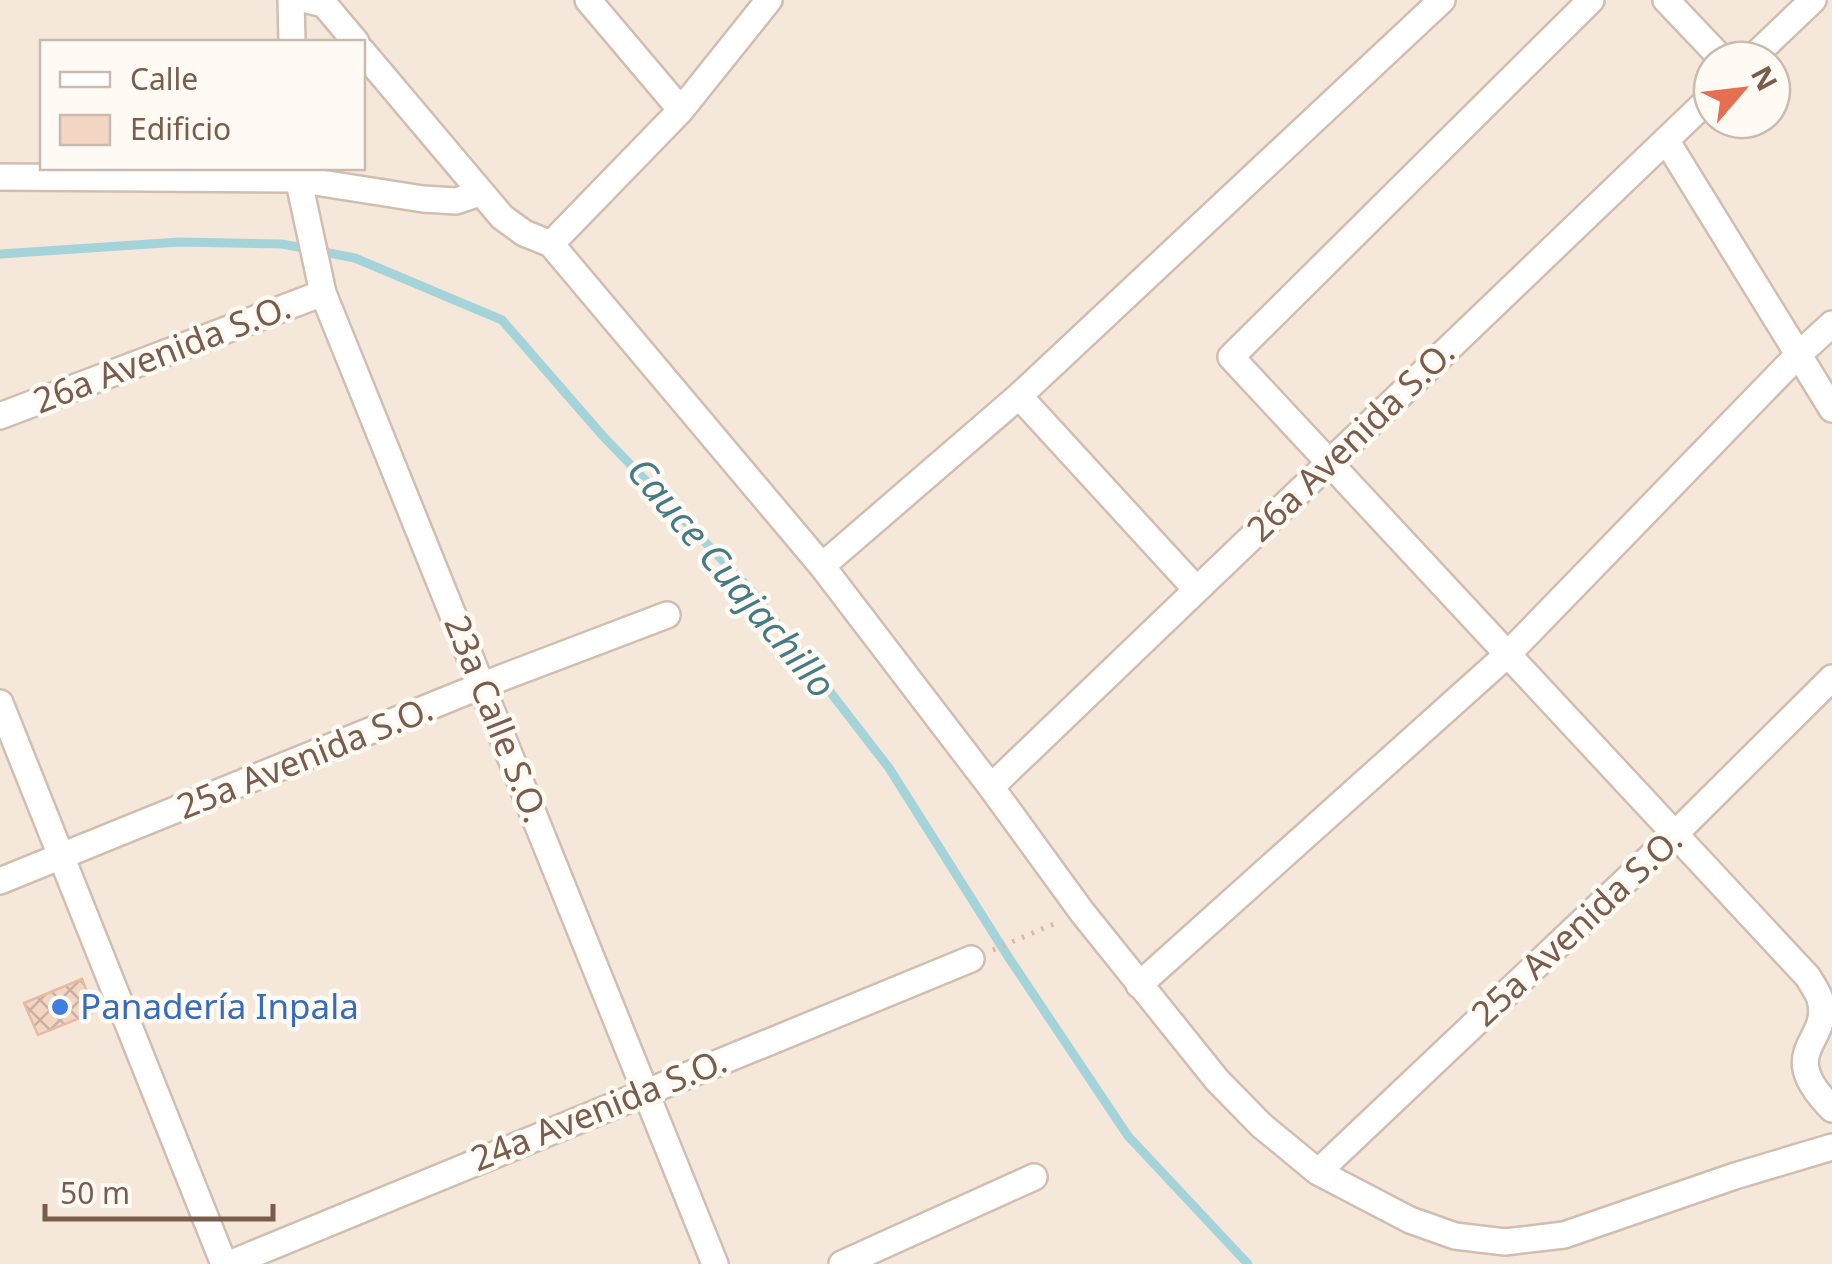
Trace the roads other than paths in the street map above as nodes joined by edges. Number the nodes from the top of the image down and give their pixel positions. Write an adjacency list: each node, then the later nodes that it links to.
1 (291, 0): 9 (street)
2 (588, 0): 14 (street)
3 (768, 0): 14 (street)
4 (1442, 0): 24 (street)
5 (1591, 0): 27 (street)
6 (1666, 0): 11 (street)
7 (1814, 0): 12 (street)
8 (320, 1): 10 (street)
9 (292, 40)
10 (354, 40)
11 (1704, 40)
12 (1771, 40)
13 (365, 54): 19 (street)
14 (681, 110): 20 (street)
15 (1692, 115): 16 (street, 26a Avenida S.O.)
16 (1666, 140): 23 (street); 27 (street, 26a Avenida S.O.)
17 (296, 173): 18 (street); 19 (street); 21 (street, 23a Calle S.O.)
18 (0, 177)
19 (480, 193): 20 (street)
20 (551, 244): 28 (street)
21 (321, 281): 26 (street, 26a Avenida S.O.); 33 (street, 23a Calle S.O.)
22 (1832, 324): 23 (street)
23 (1797, 356): 25 (street); 31 (street)
24 (1019, 396): 28 (street); 29 (street)
25 (1832, 409)
26 (0, 416)
27 (1330, 460): 29 (street, 26a Avenida S.O.); 31 (street)
28 (822, 566): 35 (street)
29 (1196, 589): 35 (street, 26a Avenida S.O.)
30 (667, 615): 33 (street, 25a Avenida S.O.)
31 (1509, 654): 36 (street); 40 (street)
32 (1832, 678): 36 (street, 25a Avenida S.O.)
33 (483, 686): 37 (street, 25a Avenida S.O.); 41 (street, 23a Calle S.O.)
34 (0, 703): 37 (street)
35 (992, 787): 40 (street)
36 (1676, 834): 42 (street); 44 (street, 25a Avenida S.O.)
37 (63, 856): 38 (street, 25a Avenida S.O.); 46 (street)
38 (0, 881)
39 (971, 959): 41 (street, 24a Avenida S.O.)
40 (1139, 985): 44 (street)
41 (644, 1091): 46 (street, 24a Avenida S.O.); 47 (street, 23a Calle S.O.)
42 (1832, 1109)
43 (1832, 1147): 44 (street)
44 (1318, 1172)
45 (1034, 1177): 48 (street)
46 (226, 1264)
47 (715, 1264)
48 (842, 1264)

